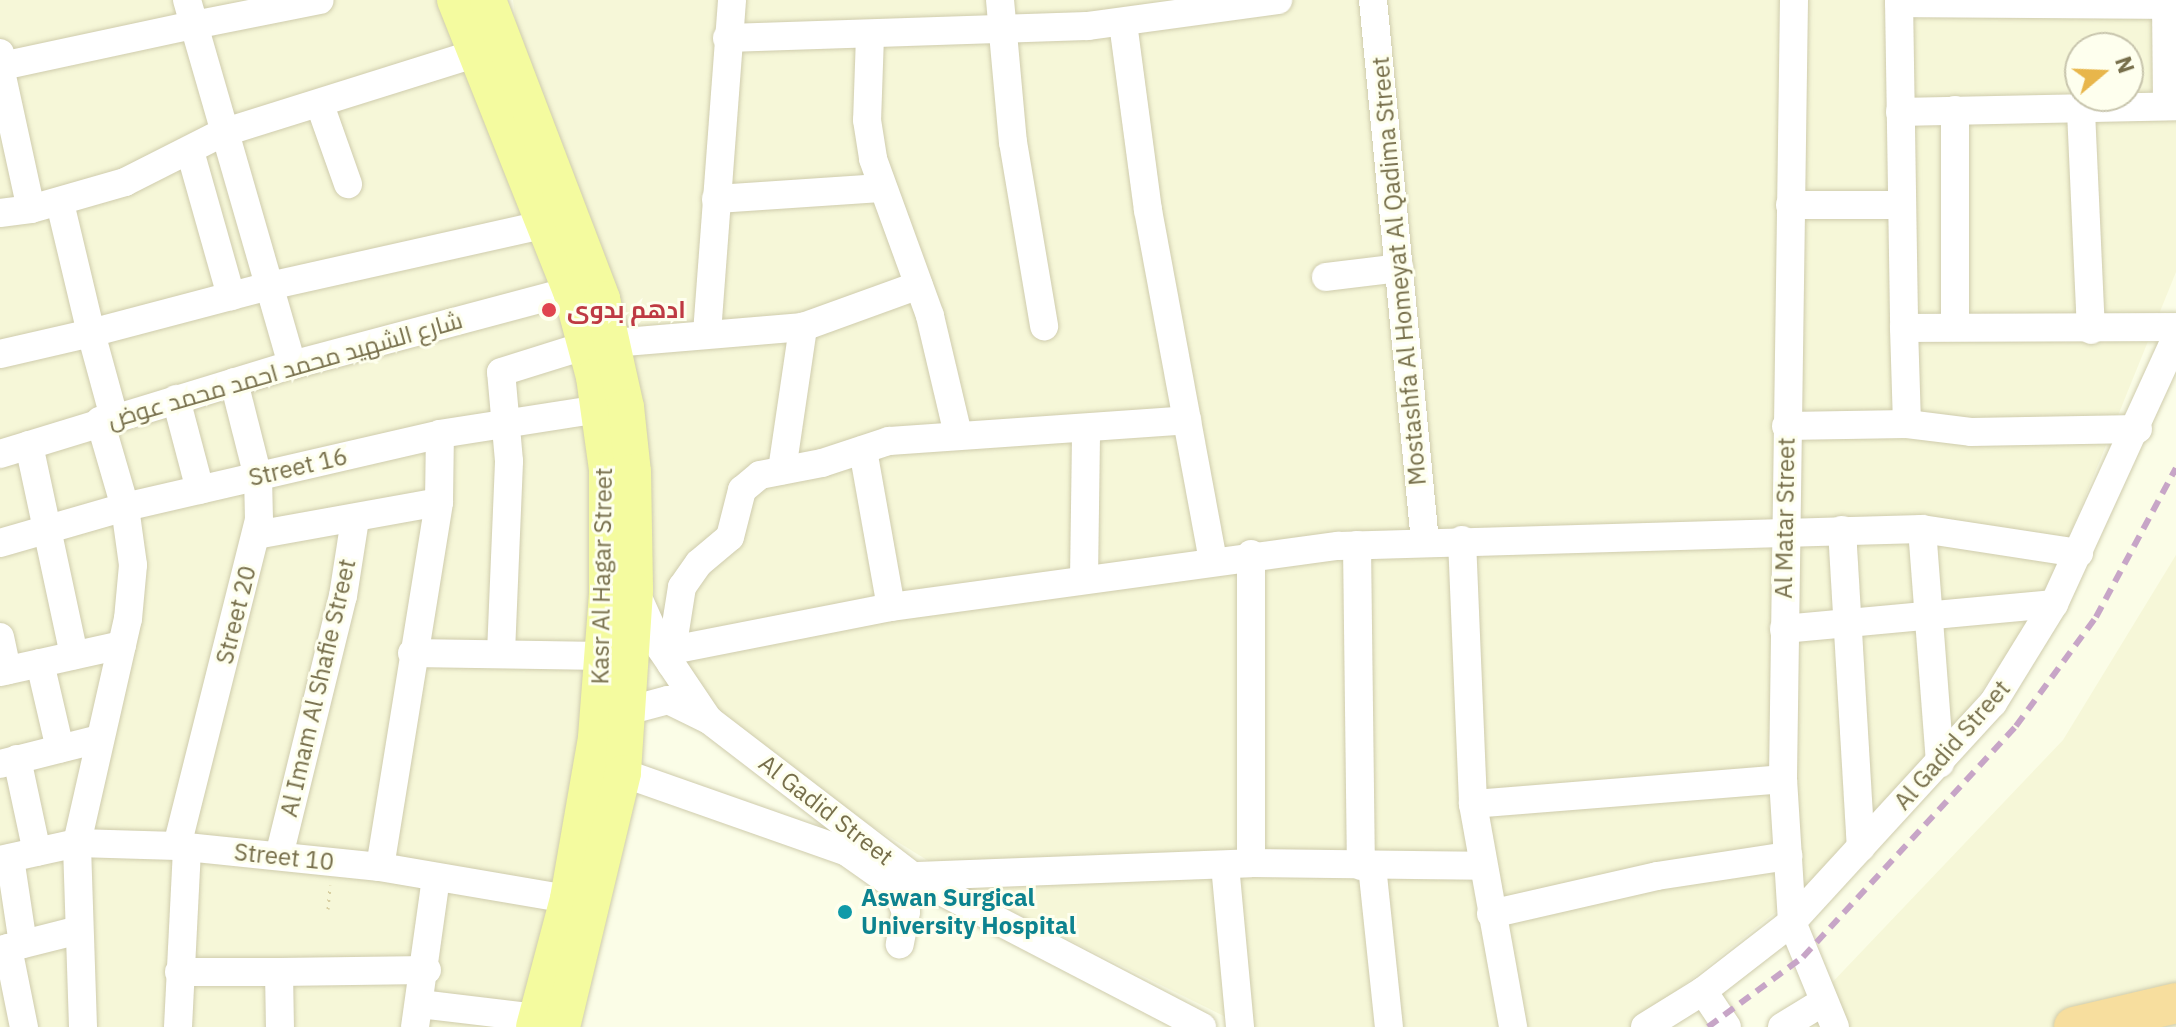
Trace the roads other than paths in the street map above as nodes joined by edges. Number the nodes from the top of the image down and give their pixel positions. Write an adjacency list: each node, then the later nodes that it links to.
1 (320, 0): 12 (street)
2 (455, 0): 17 (main road, Kasr Al Hagar Street)
3 (732, 0): 16 (street)
4 (1000, 0): 14 (street)
5 (1278, 0): 10 (street)
6 (1373, 0): 37 (street, Mostashfa Al Homeyat Al Qadima Street)
7 (1794, 0): 32 (street, Al Matar Street)
8 (1899, 1): 11 (street); 24 (street)
9 (490, 2): 52 (main road, Kasr Al Hagar Street)
10 (1166, 9): 13 (street)
11 (2168, 11): 20 (street)
12 (191, 13): 18 (street); 26 (street)
13 (1123, 23): 14 (street); 59 (street)
14 (1002, 31): 15 (street); 44 (street)
15 (870, 36): 16 (street); 29 (street)
16 (727, 38): 30 (street)
17 (477, 53): 19 (street); 36 (main road, Kasr Al Hagar Street)
18 (1, 62): 34 (street)
19 (320, 105): 26 (street); 28 (street)
20 (2172, 106): 21 (street)
21 (2144, 108)
22 (1955, 110): 23 (street); 24 (street); 43 (street)
23 (2064, 111)
24 (1900, 112): 33 (street)
25 (2081, 112): 48 (street)
26 (222, 133): 27 (street); 40 (street)
27 (190, 151): 31 (street); 42 (street)
28 (348, 184)
29 (882, 188): 30 (street); 39 (street)
30 (716, 199): 50 (street)
31 (60, 203): 34 (street); 49 (street)
32 (1790, 205): 33 (street); 62 (street, Al Matar Street)
33 (1901, 205): 47 (street)
34 (31, 209): 35 (street)
35 (0, 213)
36 (546, 224): 40 (street); 41 (main road, Kasr Al Hagar Street)
37 (1399, 268): 38 (street); 82 (street, Mostashfa Al Homeyat Al Qadima Street)
38 (1326, 277)
39 (919, 285): 45 (street); 66 (street)
40 (269, 286): 42 (street); 54 (street)
41 (571, 291): 52 (main road, Kasr Al Hagar Street); 54 (street, شارع الشهيد محمد احمد محمد عوض)
42 (231, 296): 49 (street)
43 (1955, 325): 47 (street); 48 (street)
44 (1044, 326)
45 (803, 327): 50 (street); 70 (street)
46 (2176, 327): 48 (street)
47 (1904, 328): 61 (street)
48 (2091, 330)
49 (91, 333): 53 (street); 58 (street)
50 (707, 333): 52 (street)
51 (2176, 338): 64 (street, Al Gadid Street)
52 (600, 344): 57 (main road, Kasr Al Hagar Street); 60 (street); 89 (main road, Kasr Al Hagar Street)
53 (0, 354)
54 (292, 365): 55 (street, شارع الشهيد محمد احمد محمد عوض)
55 (234, 382): 56 (street, شارع الشهيد محمد احمد محمد عوض); 71 (street, Street 20)
56 (176, 399): 58 (street, شارع الشهيد محمد احمد محمد عوض); 72 (street)
57 (600, 409): 60 (street, Street 16); 100 (main road, Kasr Al Hagar Street)
58 (107, 419): 67 (street, شارع الشهيد محمد احمد محمد عوض); 74 (street)
59 (1187, 420): 63 (street); 87 (street)
60 (508, 422): 65 (street, Street 16); 98 (street)
61 (1907, 424): 62 (street); 64 (street)
62 (1786, 426): 79 (street, Al Matar Street)
63 (1086, 429): 66 (street); 88 (street)
64 (2138, 429): 85 (street, Al Gadid Street)
65 (440, 434): 71 (street, Street 16); 73 (street)
66 (958, 434): 68 (street)
67 (29, 445): 69 (street, شارع الشهيد محمد احمد محمد عوض); 77 (street)
68 (863, 450): 70 (street); 91 (street)
69 (0, 454)
70 (782, 470): 101 (street)
71 (258, 477): 72 (street, Street 16); 80 (street, Street 20)
72 (200, 490): 74 (street, Street 16)
73 (439, 502): 75 (street); 97 (street)
74 (125, 507): 77 (street, Street 16); 96 (street)
75 (355, 519): 80 (street); 117 (street, Al Imam Al Shafie Street)
76 (1922, 529): 78 (street); 85 (street); 92 (street)
77 (47, 530): 83 (street, Street 16); 99 (street)
78 (1842, 530): 79 (street); 93 (street)
79 (1784, 532): 81 (street); 94 (street, Al Matar Street)
80 (256, 535): 114 (street, Street 20)
81 (1462, 540): 82 (street); 112 (street)
82 (1425, 542): 84 (street)
83 (0, 543)
84 (1357, 545): 86 (street); 120 (street)
85 (2079, 553): 90 (street, Al Gadid Street)
86 (1251, 554): 87 (street); 119 (street)
87 (1213, 560): 88 (street)
88 (1084, 579): 91 (street)
89 (635, 591): 101 (street, Al Gadid Street); 104 (main road, Kasr Al Hagar Street)
90 (2054, 604): 92 (street); 109 (street, Al Gadid Street)
91 (891, 607): 101 (street)
92 (1929, 618): 93 (street); 109 (street)
93 (1849, 623): 94 (street); 115 (street)
94 (1784, 629): 111 (street, Al Matar Street)
95 (0, 637): 103 (street)
96 (122, 645): 99 (street); 106 (street)
97 (412, 653): 98 (street); 122 (street)
98 (501, 653): 100 (street)
99 (74, 655): 102 (street)
100 (604, 656): 125 (main road, Kasr Al Hagar Street)
101 (671, 657): 105 (street, Al Gadid Street)
102 (40, 663): 103 (street); 107 (street)
103 (4, 671)
104 (627, 711): 105 (street, Al Gadid Street); 110 (main road, Kasr Al Hagar Street)
105 (709, 720): 123 (street, Al Gadid Street)
106 (99, 739): 107 (street); 113 (street)
107 (60, 749): 108 (street)
108 (9, 762): 116 (street)
109 (1940, 763): 115 (street, Al Gadid Street)
110 (623, 773): 129 (street); 138 (main road, Kasr Al Hagar Street)
111 (1783, 779): 112 (street); 118 (street, Al Matar Street)
112 (1473, 804): 121 (street)
113 (77, 843): 114 (street, Street 10); 116 (street, Street 10); 128 (street)
114 (182, 847): 117 (street, Street 10); 132 (street, Street 20)
115 (1861, 847): 127 (street, Al Gadid Street)
116 (16, 856): 130 (street)
117 (279, 856): 122 (street, Street 10)
118 (1788, 856): 126 (street); 127 (street, Al Matar Street)
119 (1238, 864): 120 (street); 123 (street); 144 (street)
120 (1367, 866): 121 (street); 145 (street)
121 (1481, 866): 126 (street)
122 (380, 867): 124 (street, Street 10)
123 (912, 876): 143 (street, Al Gadid Street)
124 (436, 877): 125 (street, Street 10); 131 (street)
125 (568, 899): 138 (main road, Kasr Al Hagar Street)
126 (1491, 914): 146 (street)
127 (1792, 922): 134 (street, Al Gadid Street); 136 (street, Al Matar Street)
128 (79, 930): 130 (street); 140 (street)
129 (900, 944)
130 (10, 948): 139 (street)
131 (427, 970): 133 (street); 137 (street)
132 (179, 972): 133 (street); 141 (street, Street 20)
133 (279, 972): 142 (street)
134 (1703, 991): 147 (street, Al Gadid Street); 148 (street)
135 (2176, 1003): 150 (highway)
136 (1829, 1015): 149 (street)
137 (417, 1016): 138 (street)
138 (545, 1024)
139 (24, 1027)
140 (83, 1027)
141 (178, 1027)
142 (280, 1027)
143 (1202, 1027)
144 (1240, 1027)
145 (1389, 1027)
146 (1513, 1027)
147 (1645, 1027)
148 (1727, 1027)
149 (1782, 1027)
150 (2074, 1027)

